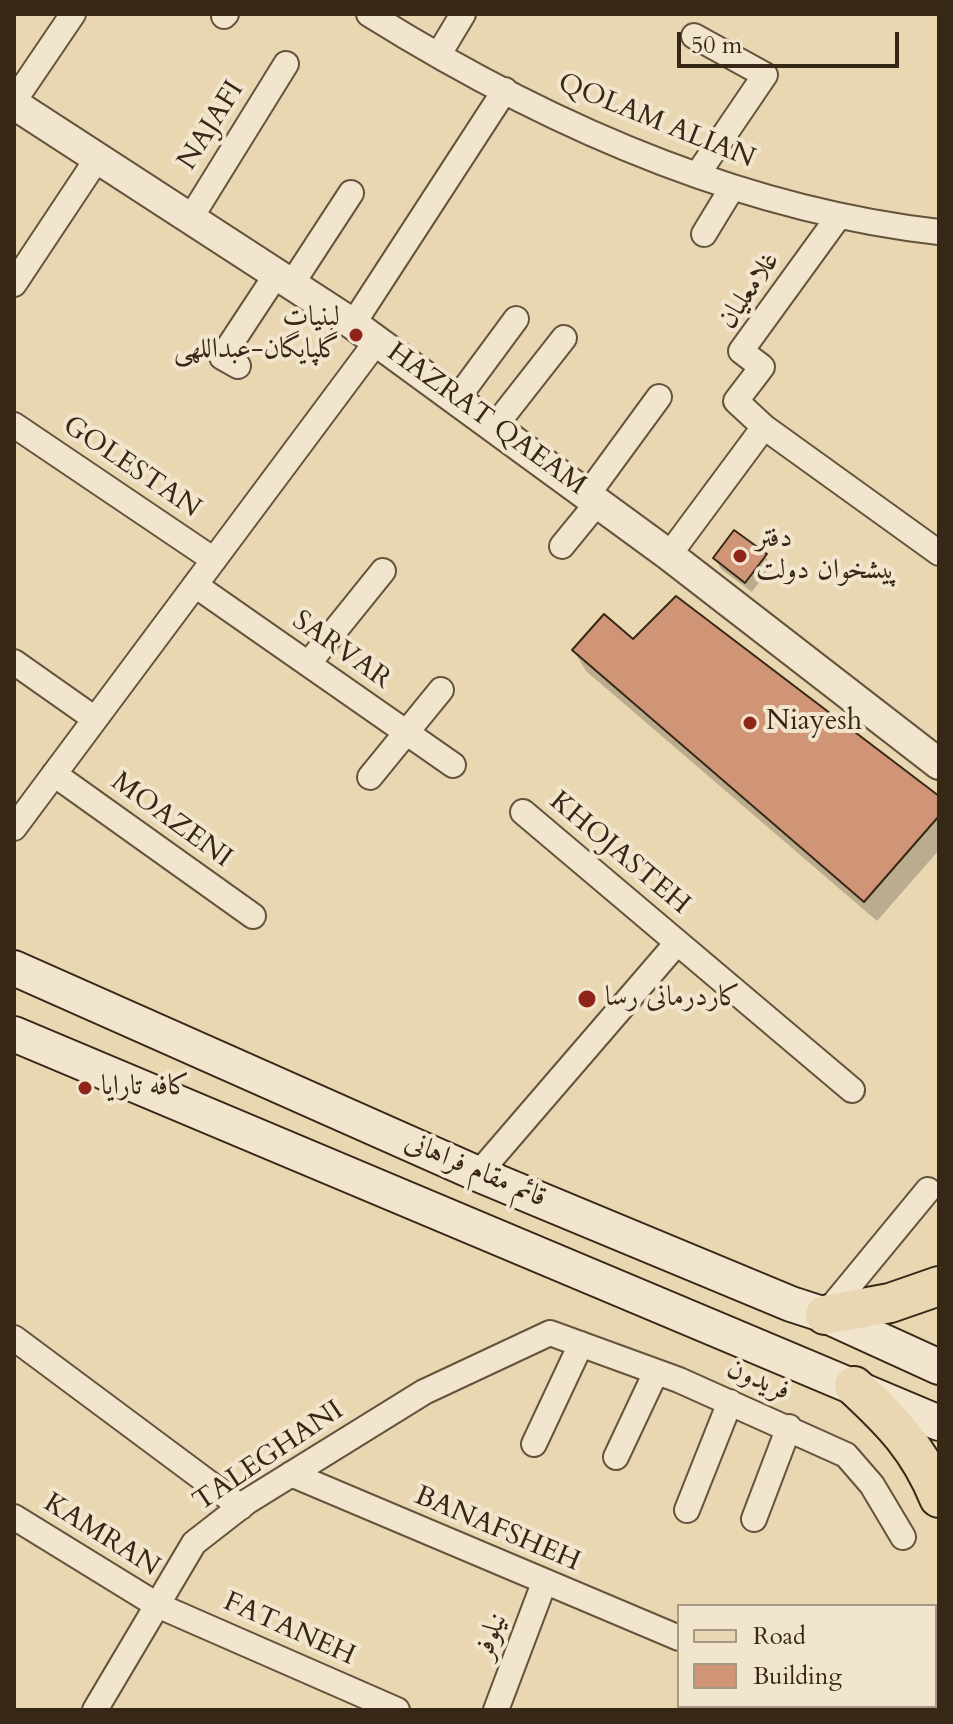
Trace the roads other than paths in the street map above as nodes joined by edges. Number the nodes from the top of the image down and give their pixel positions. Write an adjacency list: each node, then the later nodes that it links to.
1 (73, 14): 8 (street)
2 (369, 14): 5 (street, QOLAM ALIAN)
3 (463, 14): 5 (street)
4 (694, 36): 10 (street)
5 (439, 54): 7 (street, QOLAM ALIAN)
6 (286, 64): 14 (street, NAJAFI)
7 (505, 90): 10 (street, QOLAM ALIAN); 20 (street)
8 (14, 103): 9 (street, HAZRAT QAEAM)
9 (97, 159): 14 (street, HAZRAT QAEAM); 18 (street)
10 (697, 175): 11 (street, QOLAM ALIAN)
11 (732, 188): 13 (street, QOLAM ALIAN); 16 (street)
12 (351, 193): 17 (street)
13 (839, 216): 15 (street, QOLAM ALIAN); 27 (street, غلامعلیان)
14 (190, 219): 17 (street, HAZRAT QAEAM)
15 (939, 232)
16 (704, 234)
17 (284, 280): 20 (street, HAZRAT QAEAM); 22 (street)
18 (14, 284)
19 (516, 319): 24 (street)
20 (365, 333): 24 (street, HAZRAT QAEAM); 32 (street)
21 (564, 338): 26 (street)
22 (238, 366)
23 (659, 397): 28 (street)
24 (457, 399): 26 (street, HAZRAT QAEAM)
25 (14, 425): 32 (street, GOLESTAN)
26 (495, 426): 28 (street, HAZRAT QAEAM)
27 (764, 427): 30 (street); 31 (street)
28 (593, 498): 29 (street); 31 (street, HAZRAT QAEAM)
29 (562, 546)
30 (939, 553)
31 (669, 555): 40 (street, HAZRAT QAEAM)
32 (214, 560): 34 (street)
33 (383, 571): 36 (street)
34 (195, 585): 36 (street, SARVAR); 38 (street)
35 (14, 662): 38 (street)
36 (308, 664): 39 (street, SARVAR)
37 (441, 690): 39 (street)
38 (95, 719): 42 (street)
39 (406, 733): 41 (street, SARVAR); 43 (street)
40 (939, 764)
41 (453, 765)
42 (54, 774): 45 (street); 46 (street, MOAZENI)
43 (370, 777)
44 (523, 812): 47 (street, KHOJASTEH)
45 (14, 828)
46 (253, 916)
47 (677, 943): 50 (street, KHOJASTEH); 51 (street, KHOJASTEH)
48 (14, 968): 51 (main road, قائم مقام فراهانی)
49 (14, 1034): 58 (main road, قائم مقام فراهانی)
50 (852, 1090)
51 (478, 1174): 54 (main road, قائم مقام فراهانی)
52 (928, 1190): 54 (street)
53 (939, 1286): 54 (main road)
54 (808, 1309): 58 (main road); 59 (main road, قائم مقام فراهانی)
55 (550, 1333): 57 (street, فریدون); 67 (street, TALEGHANI)
56 (14, 1338): 69 (street)
57 (581, 1344): 60 (street, فریدون); 65 (street)
58 (773, 1353): 61 (main road, قائم مقام فراهانی)
59 (939, 1367)
60 (656, 1372): 62 (street, فریدون); 66 (street)
61 (854, 1386): 63 (main road, قائم مقام فراهانی); 68 (main road)
62 (730, 1402): 64 (street, فریدون); 70 (street)
63 (939, 1423)
64 (789, 1427): 72 (street); 73 (street, فریدون)
65 (534, 1444)
66 (616, 1457)
67 (291, 1474): 69 (street, TALEGHANI); 74 (street, BANAFSHEH)
68 (939, 1498)
69 (241, 1507): 75 (street, TALEGHANI)
70 (687, 1510)
71 (14, 1517): 75 (street, KAMRAN)
72 (754, 1519)
73 (903, 1537)
74 (544, 1583): 76 (street, BANAFSHEH); 79 (street, نیلوفر)
75 (157, 1605): 77 (street, TALEGHANI); 78 (street, FATANEH)
76 (677, 1637)
77 (95, 1710)
78 (397, 1710)
79 (496, 1710)

